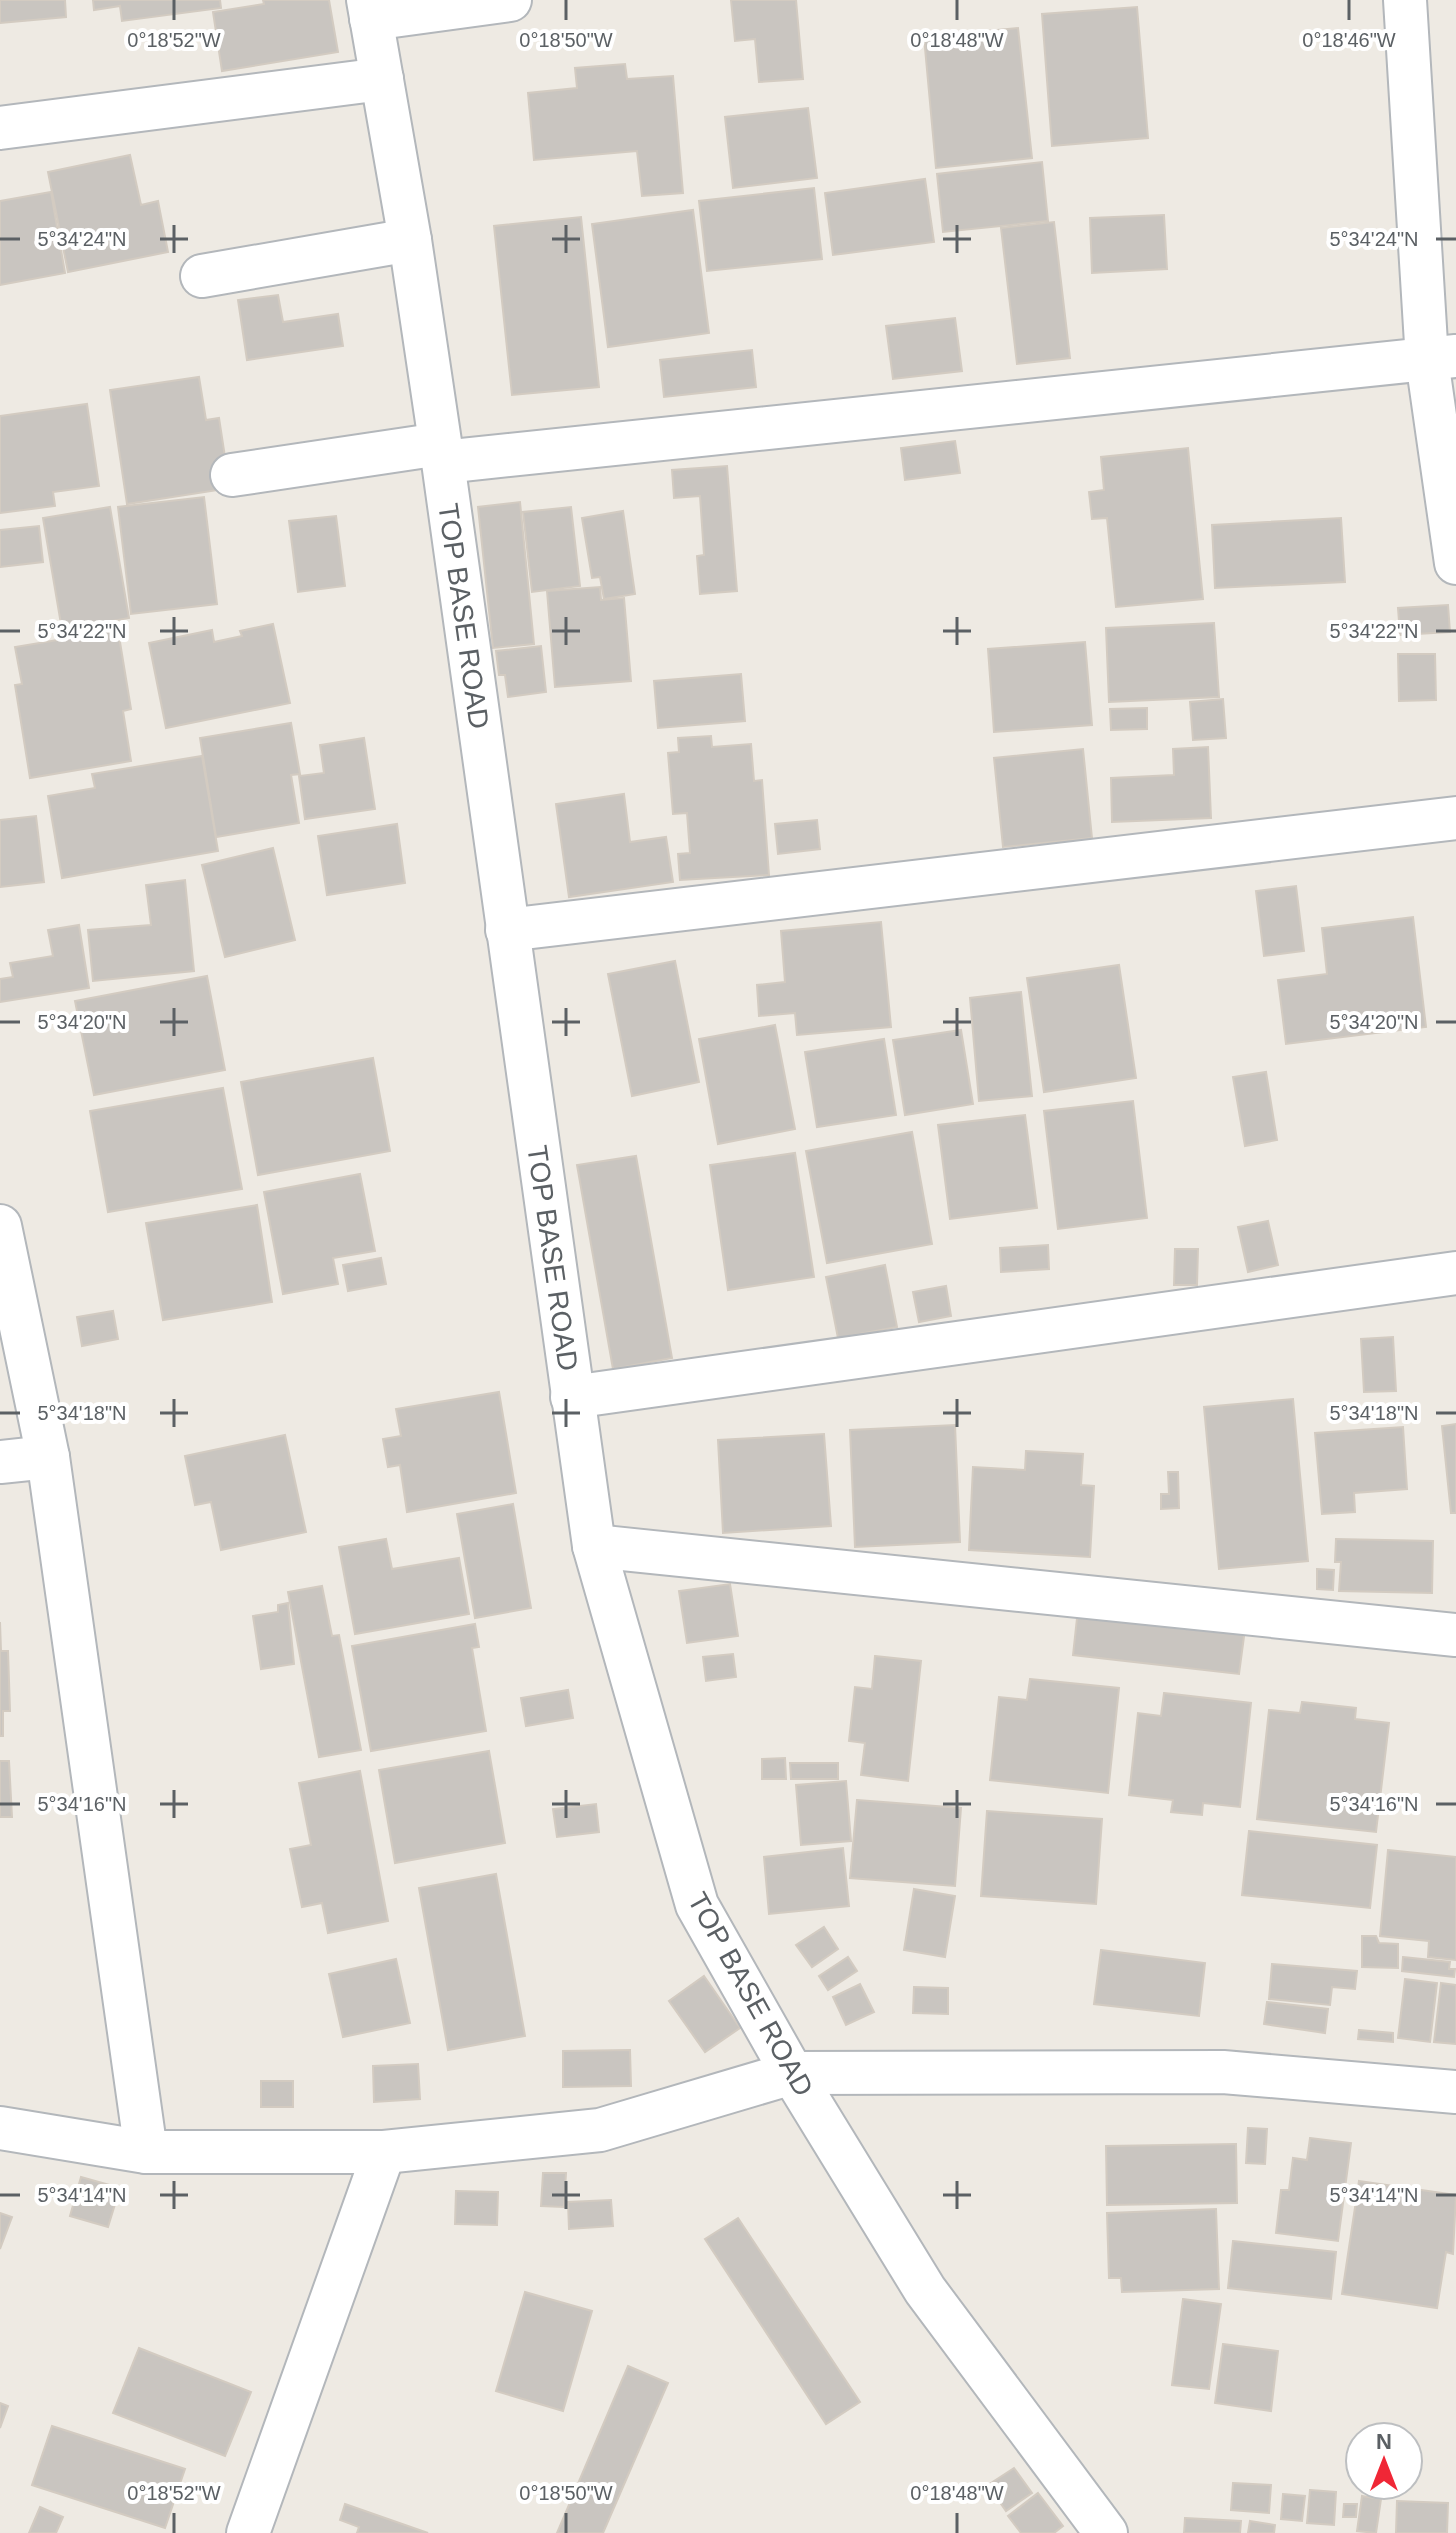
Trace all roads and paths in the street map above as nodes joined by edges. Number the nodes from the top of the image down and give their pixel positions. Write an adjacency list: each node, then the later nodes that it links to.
1 (510, 0): 3 (street)
2 (1405, 0): 8 (street)
3 (370, 9): 4 (street, TOP BASE ROAD)
4 (382, 79): 5 (street); 6 (street, TOP BASE ROAD)
5 (0, 128)
6 (410, 240): 7 (street); 9 (street, TOP BASE ROAD)
7 (202, 276)
8 (1442, 358): 9 (street); 11 (street)
9 (441, 453): 10 (street); 13 (street, TOP BASE ROAD)
10 (232, 475)
11 (1456, 563)
12 (1456, 818): 13 (street)
13 (507, 930): 16 (street, TOP BASE ROAD)
14 (0, 1226): 17 (street)
15 (1456, 1273): 16 (street)
16 (572, 1397): 19 (street, TOP BASE ROAD)
17 (48, 1457): 18 (street); 24 (street)
18 (0, 1462)
19 (594, 1546): 20 (street); 21 (street, TOP BASE ROAD)
20 (1456, 1635)
21 (792, 2073): 22 (street); 25 (street); 27 (street, TOP BASE ROAD)
22 (1456, 2092)
23 (0, 2128): 24 (street)
24 (146, 2152): 25 (street)
25 (384, 2152): 26 (street)
26 (248, 2533)
27 (1106, 2533)

